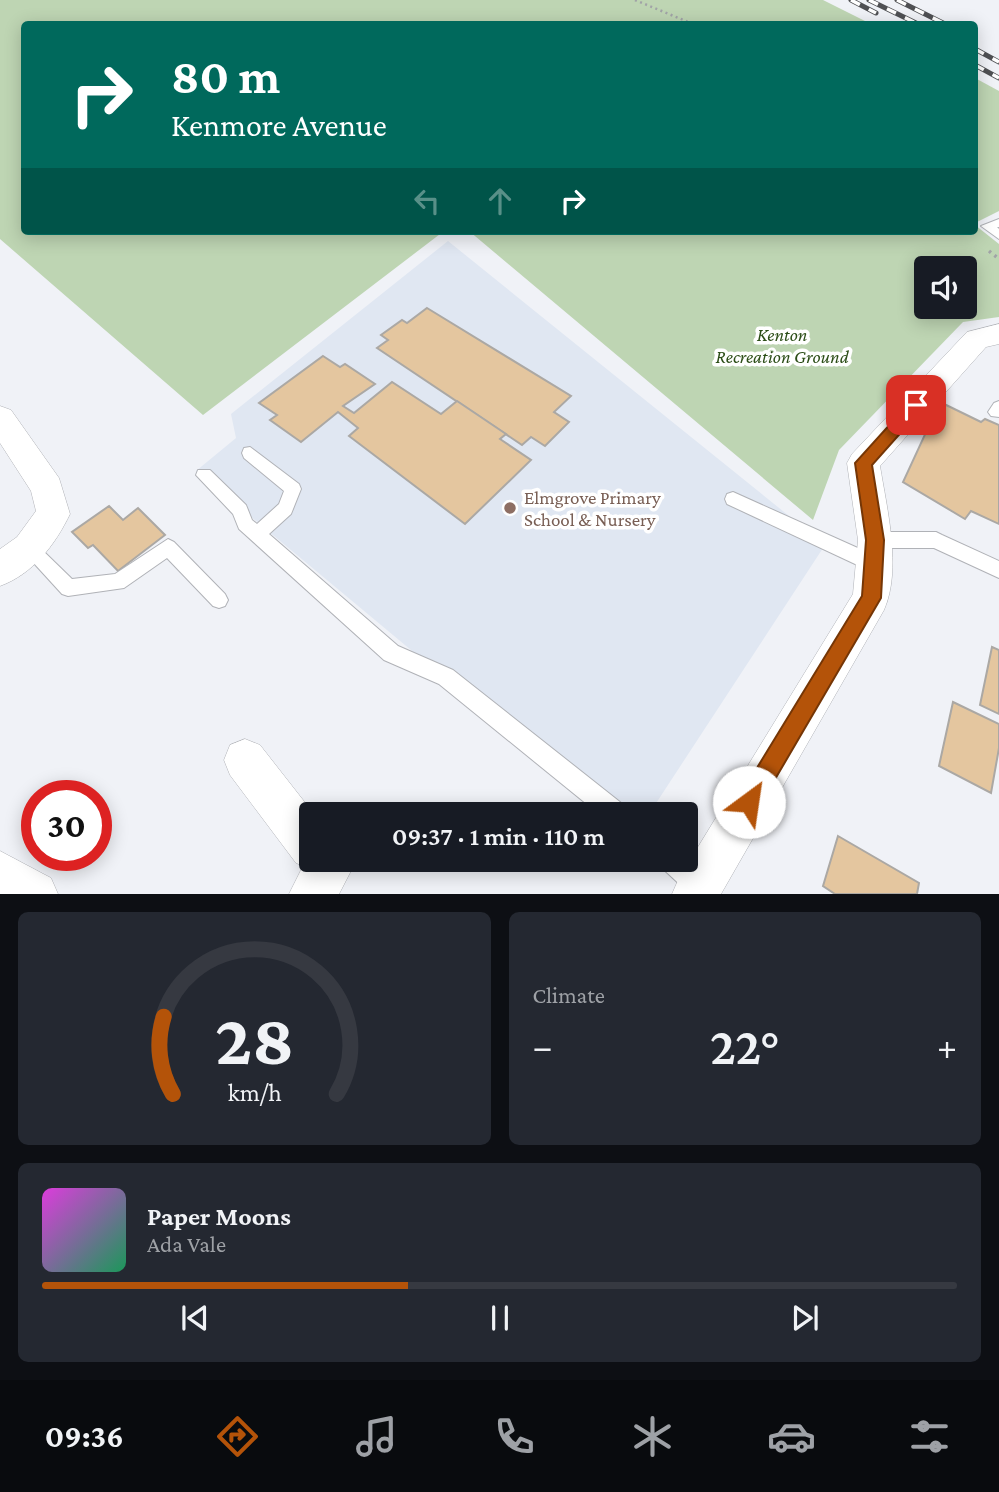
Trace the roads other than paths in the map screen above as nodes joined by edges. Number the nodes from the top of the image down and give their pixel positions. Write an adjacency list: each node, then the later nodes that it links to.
1 (999, 223): 2 (lane)
2 (999, 235)
3 (999, 334): 10 (street)
4 (2, 427): 9 (street)
5 (250, 453): 8 (lane)
6 (204, 475): 8 (lane)
7 (733, 499): 10 (lane)
8 (257, 534): 15 (lane)
9 (29, 548): 11 (street); 13 (lane)
10 (874, 552): 12 (lane); 20 (street)
11 (0, 570)
12 (999, 570)
13 (219, 600)
14 (245, 760): 16 (street)
15 (602, 802)
16 (299, 829)
17 (327, 872): 22 (street)
18 (681, 872): 20 (lane)
19 (0, 874): 21 (street)
20 (697, 890)
21 (35, 894)
22 (312, 894)

